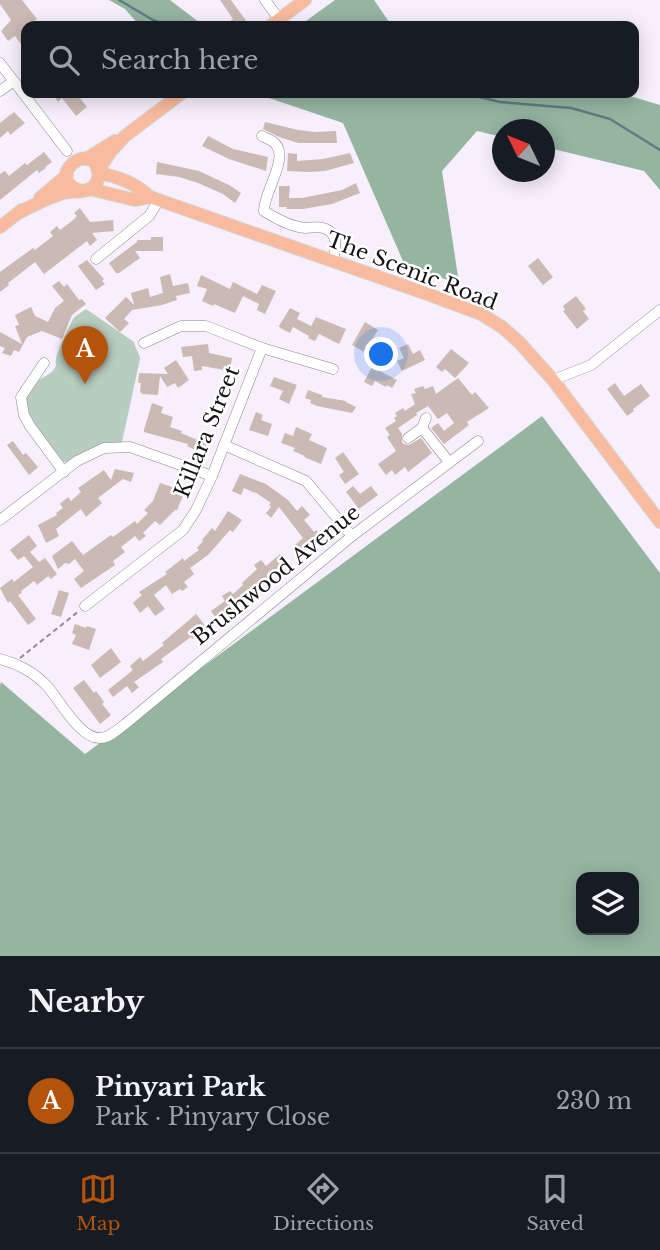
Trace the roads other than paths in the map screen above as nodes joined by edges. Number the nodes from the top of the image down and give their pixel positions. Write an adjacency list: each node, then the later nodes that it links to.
1 (265, 0): 3 (street)
2 (305, 0): 4 (main road)
3 (273, 21)
4 (277, 21)
5 (0, 63): 6 (street)
6 (14, 81): 7 (street); 8 (street)
7 (21, 90)
8 (0, 91)
9 (27, 98): 13 (street)
10 (175, 98): 11 (main road)
11 (125, 136): 14 (main road); 15 (main road)
12 (262, 136): 22 (street)
13 (68, 151)
14 (86, 159): 15 (main road); 16 (main road)
15 (99, 172): 17 (main road); 18 (main road, The Scenic Road)
16 (67, 175): 17 (main road); 19 (main road, The Scenic Road)
17 (86, 190): 18 (main road, The Scenic Road); 19 (main road, The Scenic Road)
18 (154, 198): 21 (street); 22 (main road, The Scenic Road)
19 (18, 213): 20 (main road, The Scenic Road)
20 (0, 227)
21 (96, 258)
22 (333, 261): 28 (main road, The Scenic Road)
23 (660, 310): 28 (street)
24 (144, 343): 25 (street)
25 (262, 348): 27 (street); 33 (street, Killara Street)
26 (44, 363): 35 (street)
27 (333, 369)
28 (553, 380): 38 (main road, The Scenic Road)
29 (426, 418): 30 (street)
30 (422, 428): 31 (street); 34 (street)
31 (408, 438)
32 (478, 441): 34 (street, Brushwood Avenue)
33 (224, 445): 36 (street, Killara Street); 39 (street)
34 (449, 463): 39 (street, Brushwood Avenue)
35 (64, 472): 36 (street); 37 (street)
36 (212, 477): 40 (street, Killara Street)
37 (0, 520)
38 (660, 522)
39 (352, 536): 41 (street, Brushwood Avenue)
40 (85, 606)
41 (0, 659)

